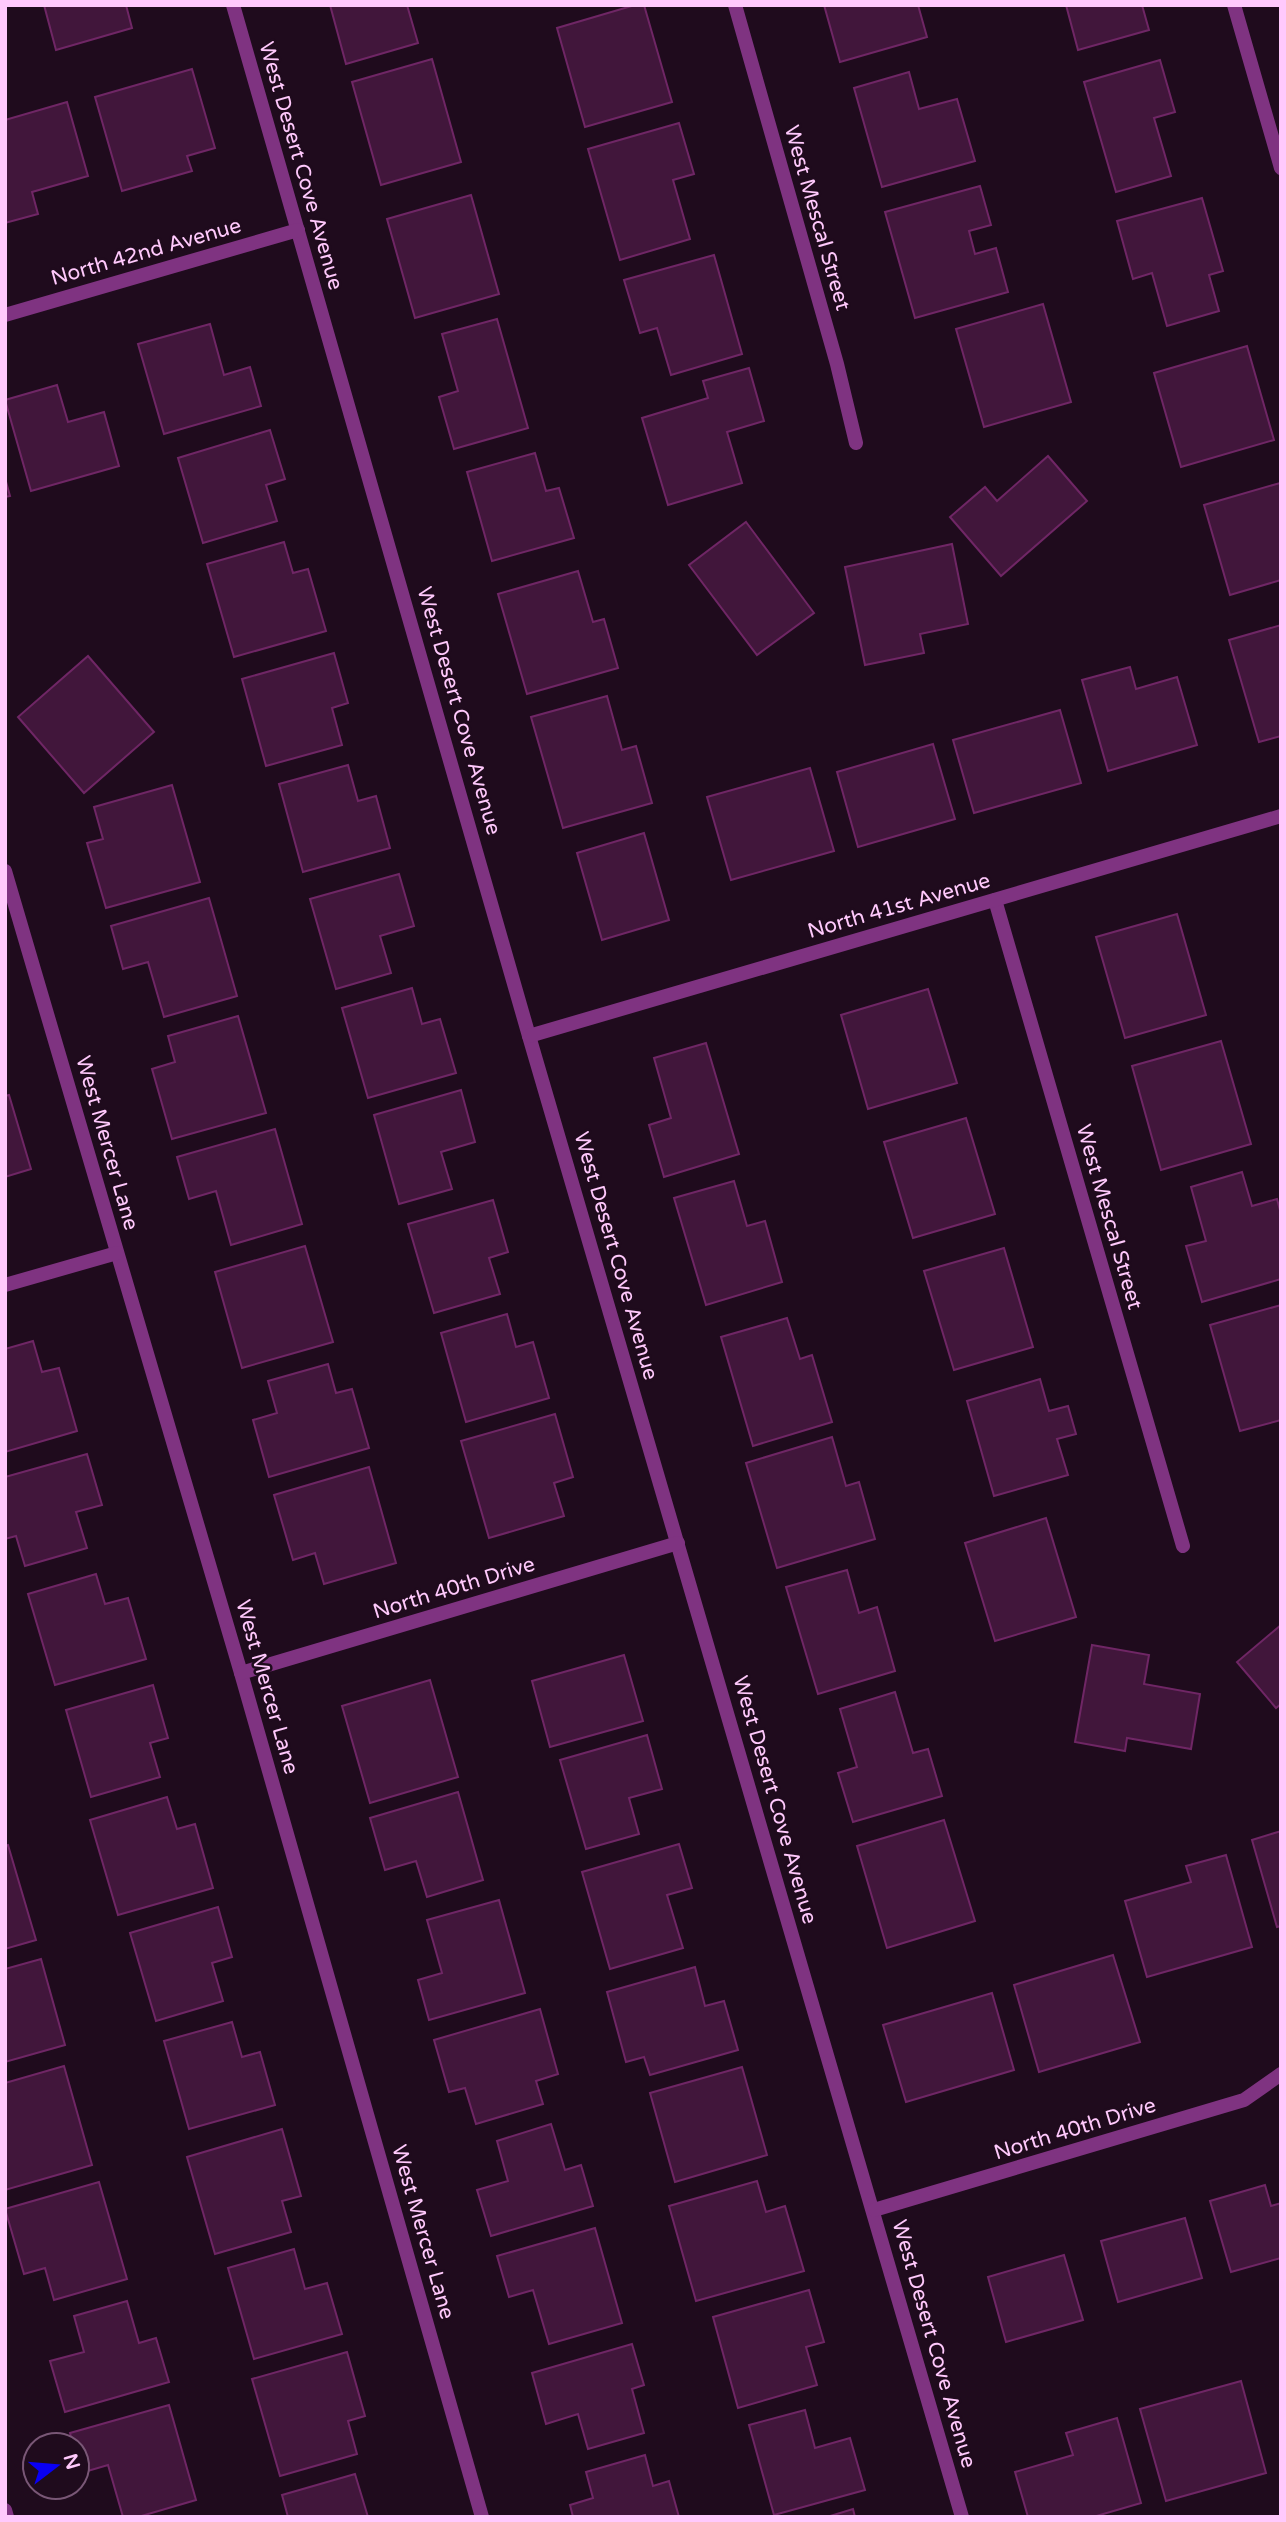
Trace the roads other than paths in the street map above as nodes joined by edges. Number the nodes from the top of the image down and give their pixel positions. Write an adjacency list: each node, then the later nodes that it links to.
1 (233, 5): 5 (street, West Desert Cove Avenue)
2 (735, 5): 7 (street, West Mescal Street)
3 (1234, 5): 4 (street)
4 (1281, 169)
5 (298, 230): 6 (street, North 42nd Avenue); 11 (street, West Desert Cove Avenue)
6 (5, 315)
7 (856, 443)
8 (1281, 816): 10 (street, North 41st Avenue)
9 (5, 871): 12 (street, West Mercer Lane)
10 (995, 900): 11 (street, North 41st Avenue); 15 (street, West Mescal Street)
11 (529, 1037): 14 (street, West Desert Cove Avenue)
12 (117, 1254): 13 (street); 16 (street, West Mercer Lane)
13 (5, 1285)
14 (678, 1543): 16 (street, North 40th Drive); 18 (street, West Desert Cove Avenue)
15 (1183, 1546)
16 (241, 1673): 21 (street, West Mercer Lane)
17 (1281, 2074): 18 (street, North 40th Drive)
18 (874, 2210): 22 (street, West Desert Cove Avenue)
19 (5, 2510): 20 (street)
20 (7, 2517)
21 (482, 2517)
22 (962, 2517)

